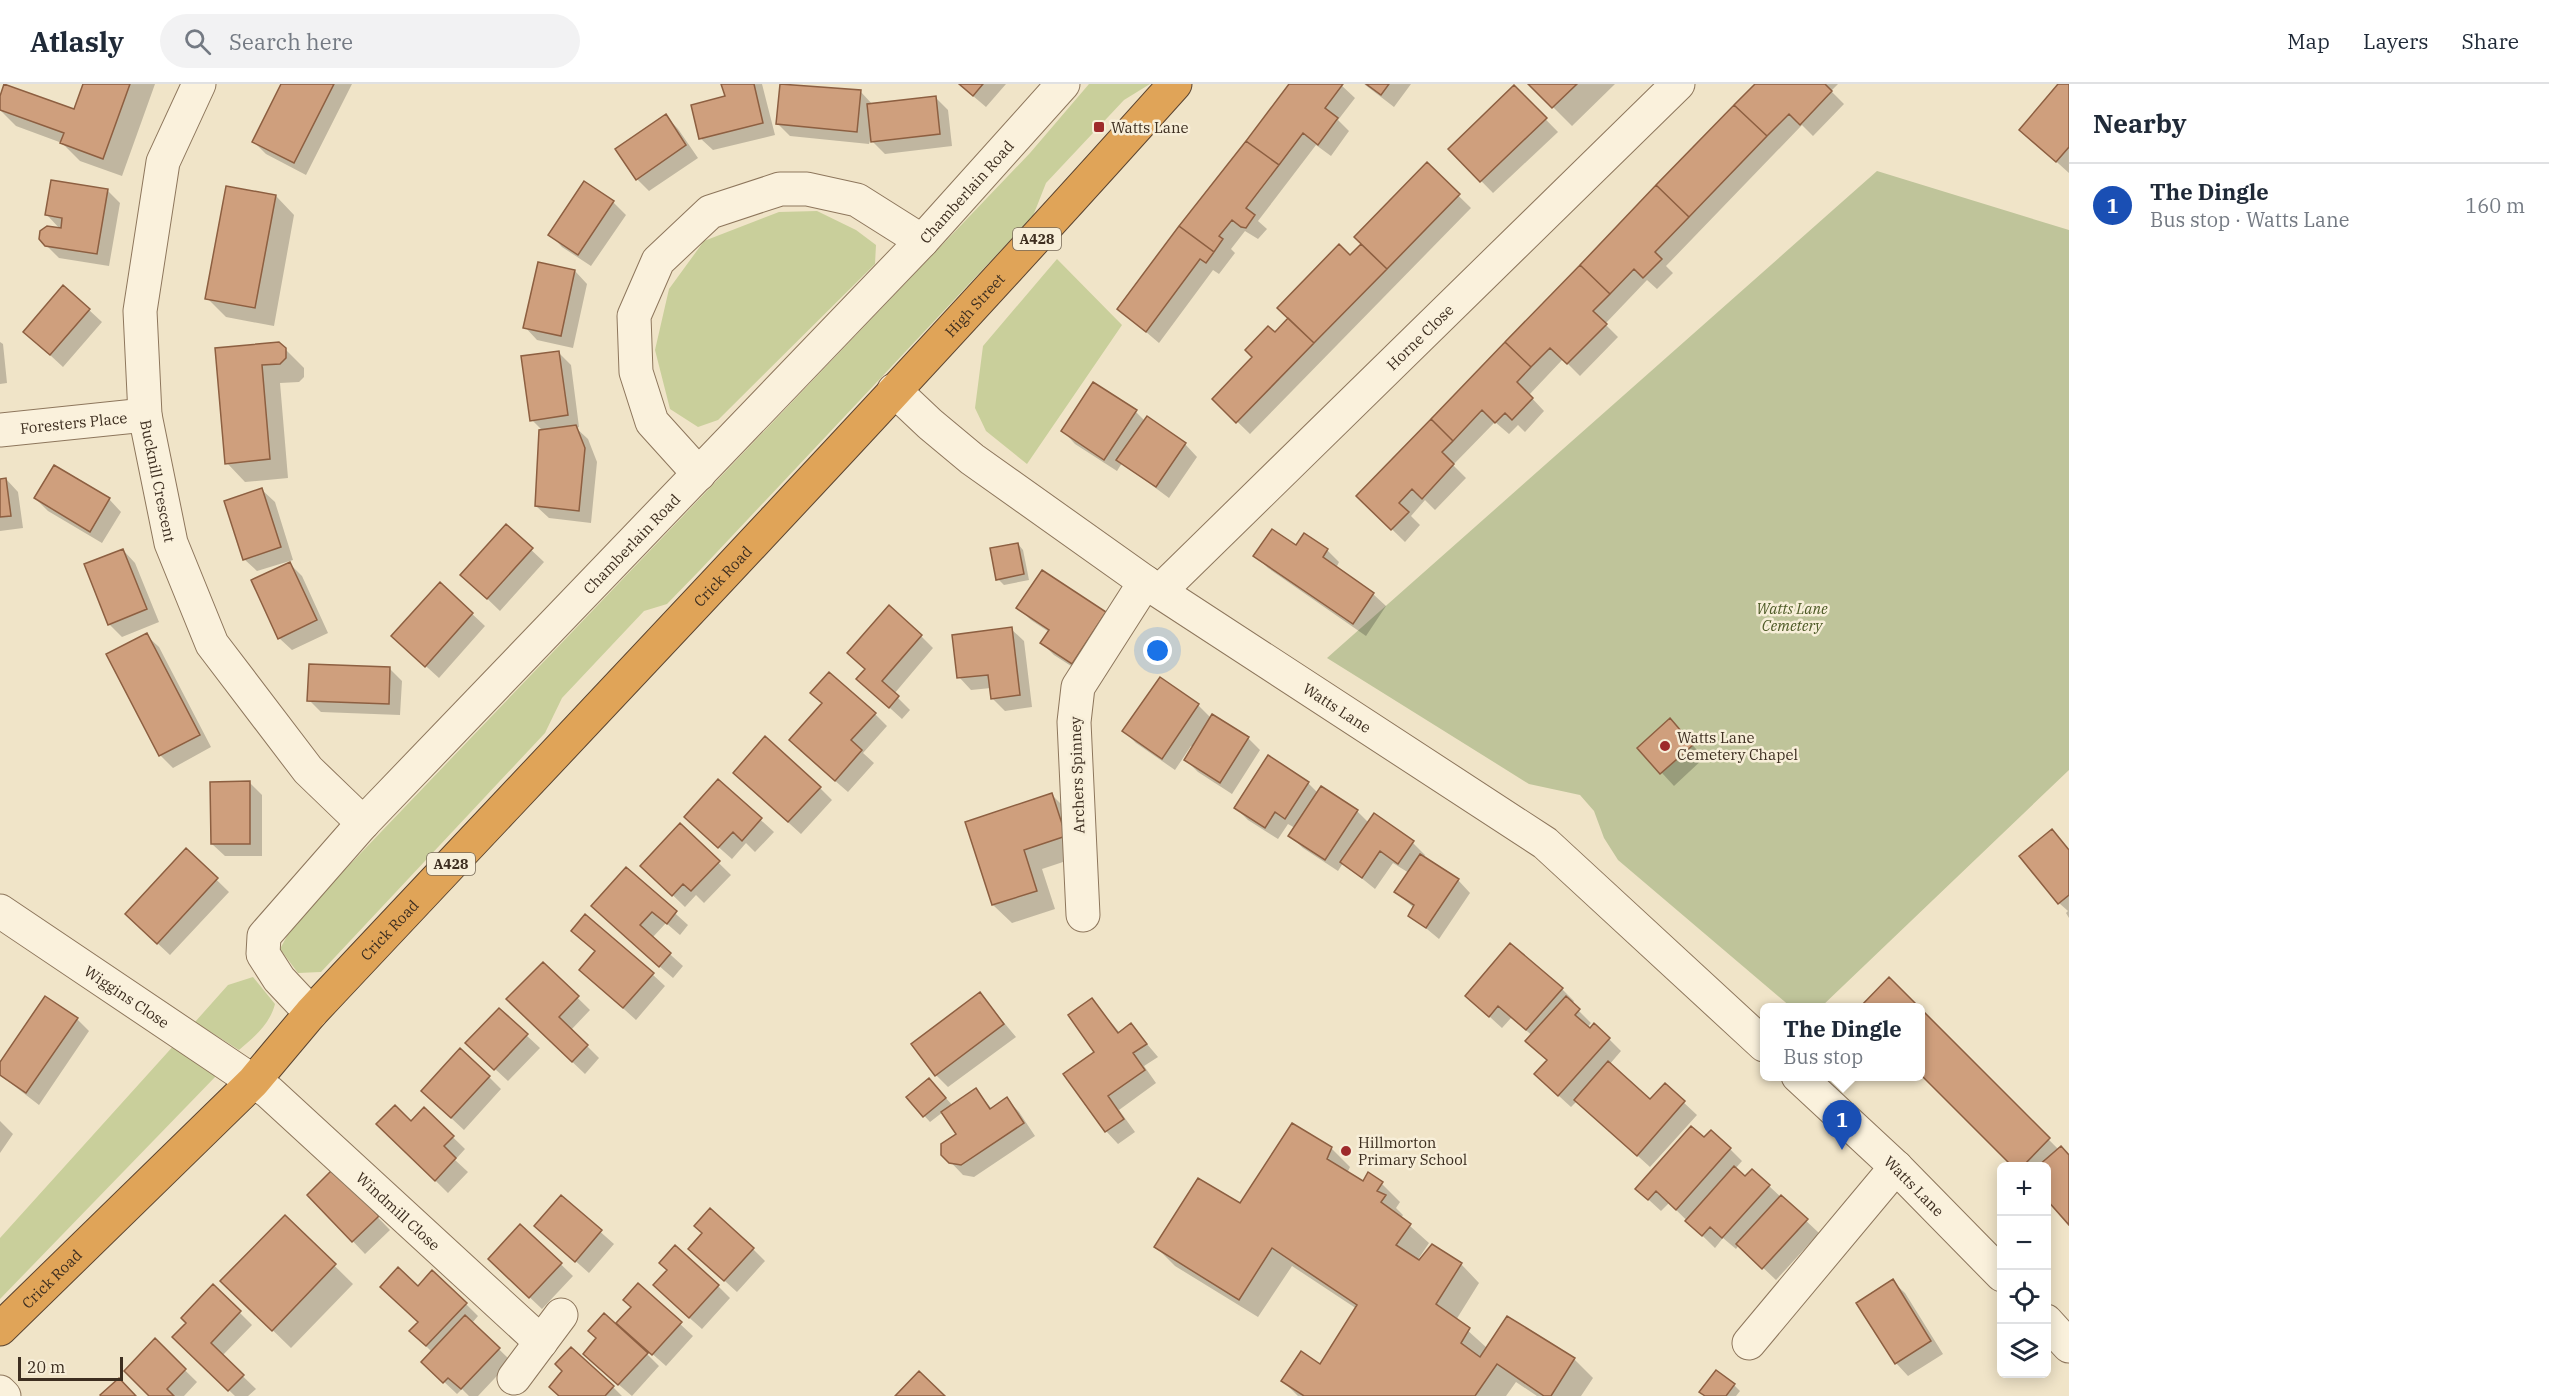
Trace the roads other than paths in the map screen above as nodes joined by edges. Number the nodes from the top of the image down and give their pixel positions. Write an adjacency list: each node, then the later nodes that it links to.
1 (199, 84): 7 (street, Bucknill Crescent)
2 (1062, 84): 5 (street, Chamberlain Road)
3 (1175, 84): 6 (highway, High Street / A428)
4 (1678, 84): 10 (street, Horne Close)
5 (922, 241): 9 (street, Chamberlain Road); 9 (street)
6 (894, 390): 10 (street, Watts Lane); 14 (highway, Crick Road / A428)
7 (145, 415): 8 (street, Foresters Place); 11 (street, Bucknill Crescent)
8 (0, 430)
9 (699, 474): 11 (street, Chamberlain Road)
10 (1153, 586): 13 (street, Archers Spinney); 15 (street, Watts Lane)
11 (363, 823): 14 (street, Chamberlain Road)
12 (0, 911): 17 (street, Wiggins Close)
13 (1083, 915)
14 (311, 1013): 17 (highway, Crick Road / A428)
15 (1760, 1041)
16 (1802, 1081): 18 (street, Watts Lane)
17 (253, 1082): 22 (highway, Crick Road / A428); 23 (street, Windmill Close)
18 (1896, 1167): 19 (street, Watts Lane); 24 (street)
19 (1997, 1271)
20 (561, 1315): 23 (street)
21 (2049, 1324): 25 (street)
22 (0, 1329)
23 (541, 1342): 26 (street)
24 (1749, 1343)
25 (2069, 1346)
26 (514, 1378)
27 (0, 1392): 28 (street)
28 (4, 1396)

